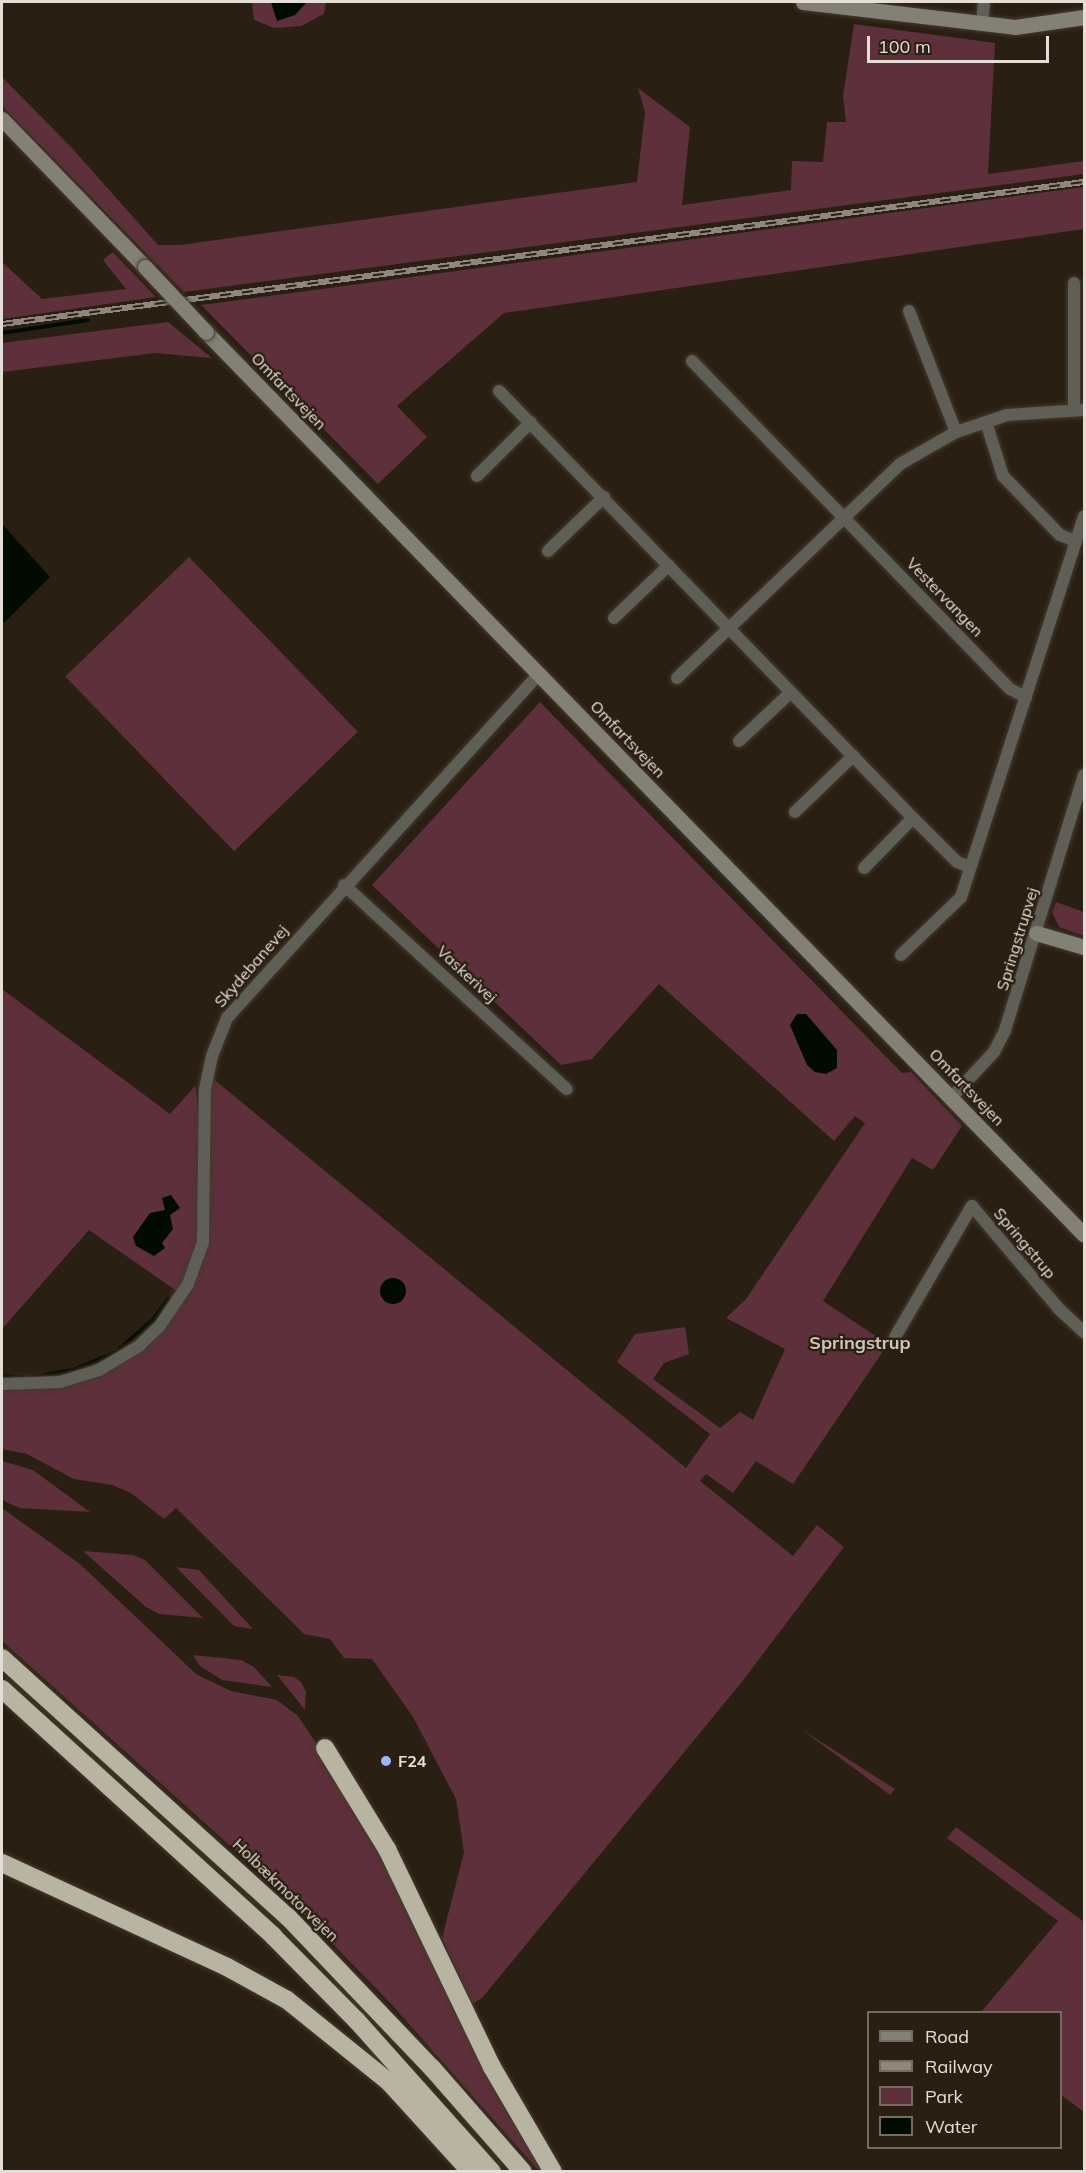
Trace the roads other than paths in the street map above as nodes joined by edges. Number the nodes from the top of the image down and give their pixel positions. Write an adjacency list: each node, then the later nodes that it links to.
1 (802, 2): 4 (main road)
2 (984, 2): 4 (street)
3 (1084, 17): 4 (main road)
4 (982, 25)
5 (2, 119): 7 (main road, Omfartsvejen)
6 (2, 131): 7 (main road, Omfartsvejen)
7 (145, 267): 25 (main road, Omfartsvejen, bridge)
8 (1074, 283): 12 (street)
9 (909, 311): 15 (street)
10 (692, 361): 18 (street, Vestervangen)
11 (499, 391): 13 (street)
12 (1079, 410): 14 (street)
13 (531, 422): 16 (street); 17 (street)
14 (986, 422): 15 (street); 20 (street)
15 (956, 432): 18 (street)
16 (477, 476)
17 (604, 497): 21 (street); 22 (street)
18 (844, 516): 24 (street); 28 (street, Vestervangen)
19 (1084, 516): 20 (street)
20 (1076, 541): 28 (street)
21 (548, 550)
22 (669, 565): 23 (street); 24 (street)
23 (614, 618)
24 (730, 627): 26 (street); 27 (street)
25 (539, 674): 36 (street, Skydebanevej); 41 (main road, Omfartsvejen)
26 (676, 678)
27 (791, 692): 29 (street); 30 (street)
28 (1026, 697): 34 (street)
29 (739, 741)
30 (853, 756): 32 (street); 33 (street)
31 (1084, 775): 37 (street, Springstrupvej)
32 (795, 812)
33 (913, 818): 34 (street); 35 (street)
34 (970, 867): 39 (street)
35 (864, 868)
36 (344, 885): 40 (street, Vaskerivej); 45 (street, Skydebanevej)
37 (1036, 933): 38 (main road); 41 (street, Springstrupvej)
38 (1084, 947)
39 (901, 955)
40 (567, 1089)
41 (952, 1097): 42 (main road, Omfartsvejen)
42 (1084, 1235)
43 (1084, 1332): 44 (street, Springstrup)
44 (895, 1337)
45 (2, 1384)
46 (2, 1658): 52 (highway, Holbækmotorvejen)
47 (2, 1689): 51 (highway)
48 (325, 1748): 53 (highway)
49 (2, 1863): 50 (highway)
50 (471, 2172)
51 (492, 2172)
52 (522, 2172)
53 (553, 2172)

